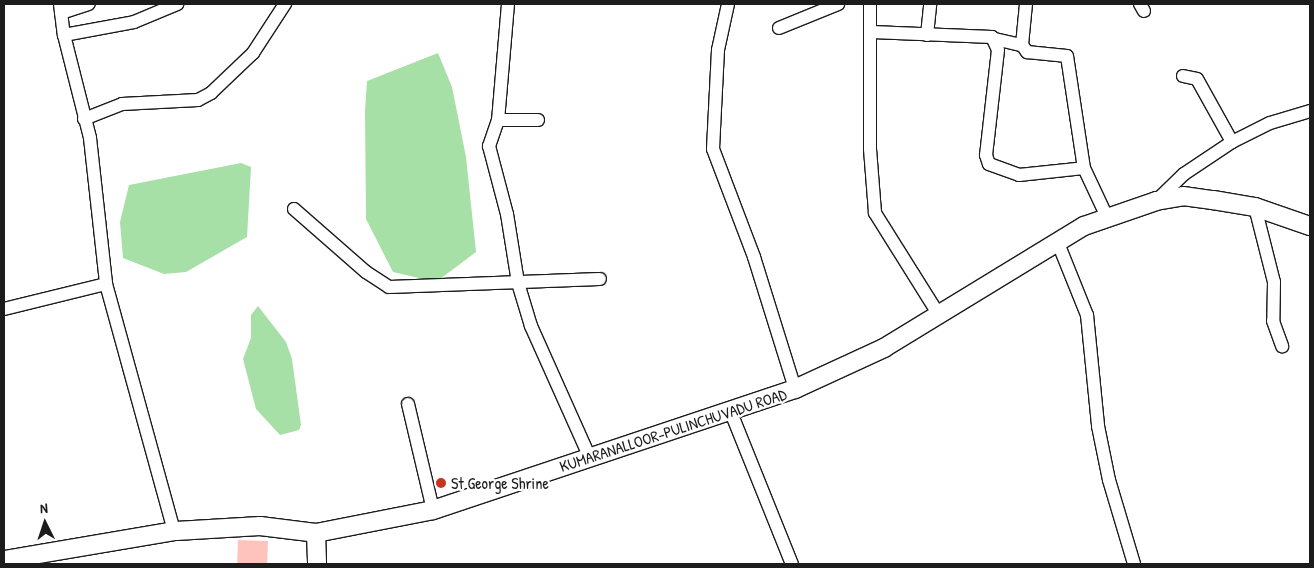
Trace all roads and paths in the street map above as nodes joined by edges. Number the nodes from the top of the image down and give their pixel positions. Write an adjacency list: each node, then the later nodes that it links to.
1 (89, 4): 10 (street)
2 (177, 4): 13 (street)
3 (285, 4): 19 (street)
4 (508, 4): 20 (street)
5 (728, 4): 36 (street)
6 (838, 4): 11 (street)
7 (870, 4): 12 (street)
8 (930, 4): 14 (street)
9 (1026, 4): 16 (street)
10 (61, 8): 13 (street)
11 (779, 28)
12 (872, 32): 14 (street); 34 (street)
13 (64, 35): 19 (street)
14 (927, 35): 15 (street)
15 (995, 39): 16 (street); 23 (street)
16 (1022, 45): 23 (street)
17 (1183, 76): 22 (street)
18 (1310, 111): 22 (street)
19 (84, 119): 32 (street)
20 (498, 120): 21 (street); 31 (street)
21 (538, 120)
22 (1232, 142): 24 (street)
23 (1084, 168): 27 (street)
24 (1156, 200): 25 (main road, KUMARANALLOOR-PULINCHUVADU ROAD); 27 (main road, KUMARANALLOOR-PULINCHUVADU ROAD)
25 (1255, 207): 28 (main road, KUMARANALLOOR-PULINCHUVADU ROAD); 35 (street)
26 (294, 209): 31 (street)
27 (1107, 217): 29 (main road, KUMARANALLOOR-PULINCHUVADU ROAD)
28 (1310, 226)
29 (1058, 243): 34 (main road, KUMARANALLOOR-PULINCHUVADU ROAD); 46 (street)
30 (600, 279): 31 (street)
31 (518, 283): 39 (street)
32 (106, 284): 33 (street); 41 (street)
33 (4, 310)
34 (939, 315): 36 (main road, KUMARANALLOOR-PULINCHUVADU ROAD)
35 (1282, 346)
36 (795, 390): 38 (main road, KUMARANALLOOR-PULINCHUVADU ROAD)
37 (408, 404): 40 (street)
38 (730, 410): 39 (main road, KUMARANALLOOR-PULINCHUVADU ROAD); 45 (street)
39 (590, 458): 40 (main road, KUMARANALLOOR-PULINCHUVADU ROAD)
40 (433, 510): 42 (main road, KUMARANALLOOR-PULINCHUVADU ROAD)
41 (174, 532): 42 (main road, KUMARANALLOOR-PULINCHUVADU ROAD); 43 (main road, KUMARANALLOOR-PULINCHUVADU ROAD)
42 (316, 533): 44 (main road)
43 (4, 560)
44 (318, 564)
45 (792, 564)
46 (1134, 564)

